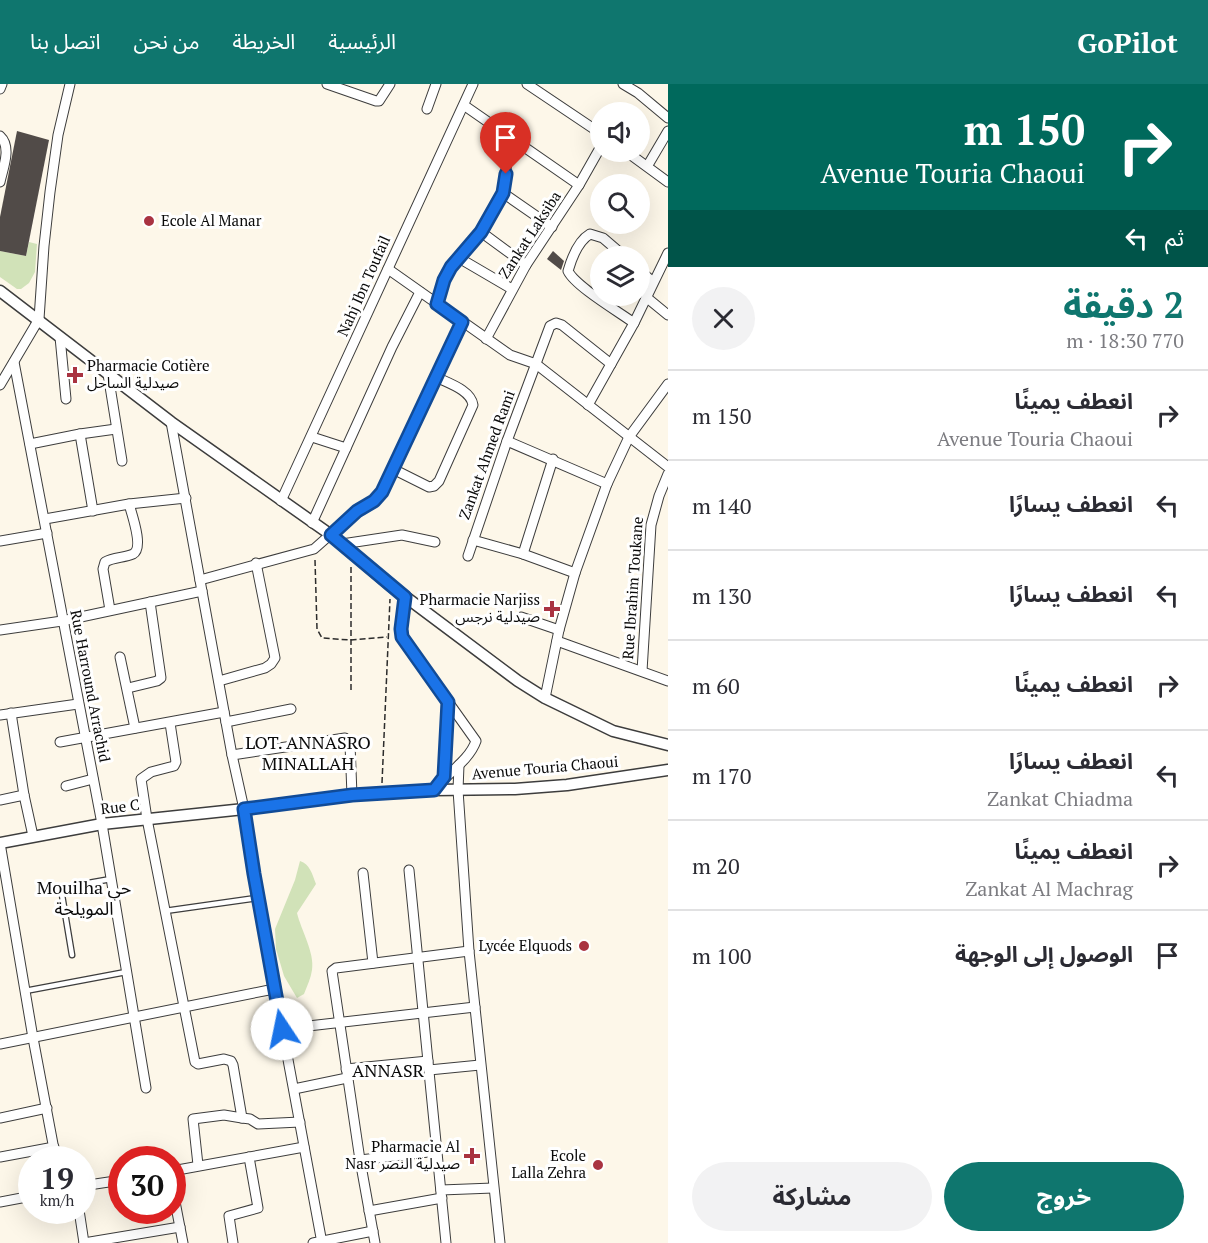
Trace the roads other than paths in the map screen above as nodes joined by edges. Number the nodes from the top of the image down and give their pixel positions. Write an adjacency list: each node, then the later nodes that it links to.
1 (2, 84): 9 (street)
2 (70, 84): 44 (street)
3 (327, 84): 4 (street)
4 (390, 84)
5 (436, 84): 12 (street)
6 (473, 84): 11 (street, Nahj Ibn Toufail)
7 (527, 84): 14 (street)
8 (623, 84): 10 (street)
9 (0, 89)
10 (639, 89): 13 (street)
11 (465, 106): 17 (street); 31 (street, Nahj Ibn Toufail)
12 (427, 109)
13 (668, 118)
14 (590, 127)
15 (668, 131): 20 (street)
16 (0, 136): 21 (street)
17 (510, 138): 23 (street); 24 (street)
18 (592, 162): 23 (street, Zankat Laksiba)
19 (643, 162): 20 (street)
20 (648, 165): 22 (street)
21 (0, 182)
22 (668, 182)
23 (579, 185): 25 (street, Zankat Laksiba)
24 (503, 193): 25 (street); 26 (street)
25 (552, 227): 30 (street, Zankat Laksiba)
26 (481, 232): 29 (street); 30 (street)
27 (612, 246): 37 (street)
28 (668, 253): 33 (street)
29 (459, 258): 35 (street); 40 (street)
30 (526, 264): 35 (street, Zankat Laksiba)
31 (388, 269): 38 (street); 62 (street, Nahj Ibn Toufail)
32 (650, 279): 33 (street)
33 (653, 282): 34 (street)
34 (650, 288)
35 (512, 289): 48 (street, Zankat Laksiba)
36 (0, 291): 44 (street)
37 (590, 291)
38 (420, 292): 40 (street); 66 (street)
39 (650, 300): 43 (street)
40 (437, 304): 45 (street)
41 (610, 306): 46 (street)
42 (642, 306): 46 (street)
43 (667, 311)
44 (39, 320): 47 (street); 49 (street)
45 (462, 322): 48 (street); 54 (street)
46 (634, 323): 51 (street)
47 (60, 337): 53 (street); 57 (street)
48 (486, 339): 50 (street)
49 (14, 362): 52 (street); 65 (street, Rue Harround Arrachid)
50 (536, 364): 51 (street, Zankat Ahmed Rami); 58 (street); 64 (street, Zankat Ahmed Rami)
51 (610, 364): 58 (street)
52 (4, 369): 56 (street)
53 (108, 374): 59 (street); 60 (street)
54 (436, 377): 70 (street); 70 (street)
55 (668, 384): 63 (street)
56 (0, 385)
57 (66, 399)
58 (588, 405): 63 (street)
59 (171, 422): 73 (street); 74 (street)
60 (116, 429): 61 (street); 68 (street)
61 (80, 434): 65 (street); 76 (street)
62 (312, 437): 66 (street); 74 (street, Nahj Ibn Toufail)
63 (629, 437): 69 (street); 72 (street)
64 (507, 441): 67 (street); 81 (street, Zankat Ahmed Rami)
65 (30, 444): 77 (street, Rue Harround Arrachid)
66 (346, 448): 78 (street)
67 (554, 459): 72 (street); 85 (street)
68 (122, 461)
69 (668, 467)
70 (393, 469): 80 (street)
71 (668, 474): 100 (street, Rue Ibrahim Toukane)
72 (607, 484): 88 (street)
73 (186, 498): 75 (street); 89 (street)
74 (280, 501): 78 (street)
75 (129, 504): 76 (street); 93 (street)
76 (93, 511): 77 (street)
77 (45, 519): 79 (street, Rue Harround Arrachid)
78 (312, 523): 80 (street)
79 (47, 533): 82 (street); 95 (street, Rue Harround Arrachid)
80 (331, 535): 84 (street); 87 (street)
81 (473, 540): 85 (street); 86 (street, Zankat Ahmed Rami)
82 (0, 541)
83 (435, 542): 84 (street)
84 (342, 544): 91 (street)
85 (523, 554): 88 (street)
86 (468, 556)
87 (256, 564): 89 (street); 101 (street)
88 (575, 573): 97 (street)
89 (200, 580): 90 (street)
90 (202, 591): 92 (street); 101 (street)
91 (405, 597): 104 (street); 105 (street)
92 (150, 602): 93 (street); 103 (street)
93 (110, 610): 95 (street)
94 (521, 617): 97 (street)
95 (62, 621): 96 (street); 106 (street, Rue Harround Arrachid)
96 (0, 630)
97 (559, 630): 98 (street)
98 (557, 642): 100 (street); 104 (street)
99 (120, 657): 103 (street)
100 (642, 671): 102 (street)
101 (219, 681): 110 (street)
102 (668, 681)
103 (128, 688): 112 (street)
104 (545, 698): 115 (street)
105 (448, 702): 117 (street); 119 (street)
106 (78, 704): 108 (street); 113 (street, Rue Harround Arrachid)
107 (291, 709): 110 (street)
108 (11, 713): 109 (street); 124 (street)
109 (0, 715)
110 (225, 717): 111 (street); 116 (street)
111 (170, 723): 112 (street); 128 (street)
112 (135, 728): 113 (street)
113 (85, 738): 114 (street); 120 (street, Rue Harround Arrachid)
114 (60, 742)
115 (668, 745)
116 (232, 755): 125 (street); 127 (street)
117 (459, 765): 119 (street); 123 (street)
118 (668, 770): 123 (street, Avenue Touria Chaoui)
119 (444, 777): 122 (street)
120 (93, 779): 121 (street); 129 (street, Rue Harround Arrachid)
121 (66, 786)
122 (434, 790): 123 (street, Avenue Touria Chaoui); 125 (street, Avenue Touria Chaoui)
123 (458, 790): 137 (street)
124 (24, 795): 126 (street); 130 (street)
125 (352, 795): 127 (street, Avenue Touria Chaoui)
126 (0, 800)
127 (244, 809): 128 (street, Rue C); 135 (street)
128 (147, 819): 129 (street, Rue C); 136 (street)
129 (102, 824): 130 (street, Rue C); 134 (street, Rue Harround Arrachid)
130 (33, 836): 131 (street, Rue C)
131 (0, 843): 143 (street)
132 (409, 870): 139 (street)
133 (363, 873): 140 (street)
134 (111, 879): 138 (lane); 141 (street, Rue Harround Arrachid)
135 (258, 897): 136 (lane); 142 (street)
136 (165, 911): 145 (street)
137 (470, 951): 139 (street); 144 (street)
138 (72, 955)
139 (418, 957): 140 (street); 146 (street)
140 (373, 963): 148 (street)
141 (126, 972): 143 (lane); 147 (street, Rue Harround Arrachid)
142 (274, 989): 145 (street); 149 (street)
143 (25, 992): 150 (street)
144 (475, 1007): 146 (street); 152 (street)
145 (184, 1008): 147 (street); 159 (street)
146 (423, 1012): 148 (street); 153 (street)
147 (133, 1018): 150 (street); 155 (street, Rue Harround Arrachid)
148 (339, 1022): 149 (street); 154 (street)
149 (282, 1029): 156 (street)
150 (33, 1038): 151 (street); 157 (street)
151 (0, 1044)
152 (480, 1065): 153 (street); 170 (street)
153 (428, 1066): 154 (street); 163 (street)
154 (347, 1074): 156 (street); 167 (street)
155 (146, 1088)
156 (294, 1089): 160 (street)
157 (46, 1108): 158 (street); 161 (street)
158 (0, 1118)
159 (242, 1118): 160 (street); 168 (street)
160 (300, 1122): 162 (street)
161 (54, 1146)
162 (304, 1147): 166 (street); 179 (street)
163 (437, 1151): 167 (street); 171 (street)
164 (18, 1154): 165 (street)
165 (0, 1157)
166 (249, 1157): 168 (street); 182 (street)
167 (360, 1160): 174 (street)
168 (198, 1165): 169 (street)
169 (186, 1168)
170 (493, 1188): 171 (street); 185 (street)
171 (441, 1194): 174 (street); 184 (street)
172 (18, 1199): 173 (street)
173 (0, 1202)
174 (369, 1211): 178 (street)
175 (81, 1224): 180 (street)
176 (179, 1224): 177 (street)
177 (180, 1227): 180 (street); 181 (street)
178 (373, 1231): 179 (street); 183 (street)
179 (319, 1242)
180 (84, 1243)
181 (183, 1243)
182 (233, 1243)
183 (375, 1243)
184 (446, 1243)
185 (500, 1243)

